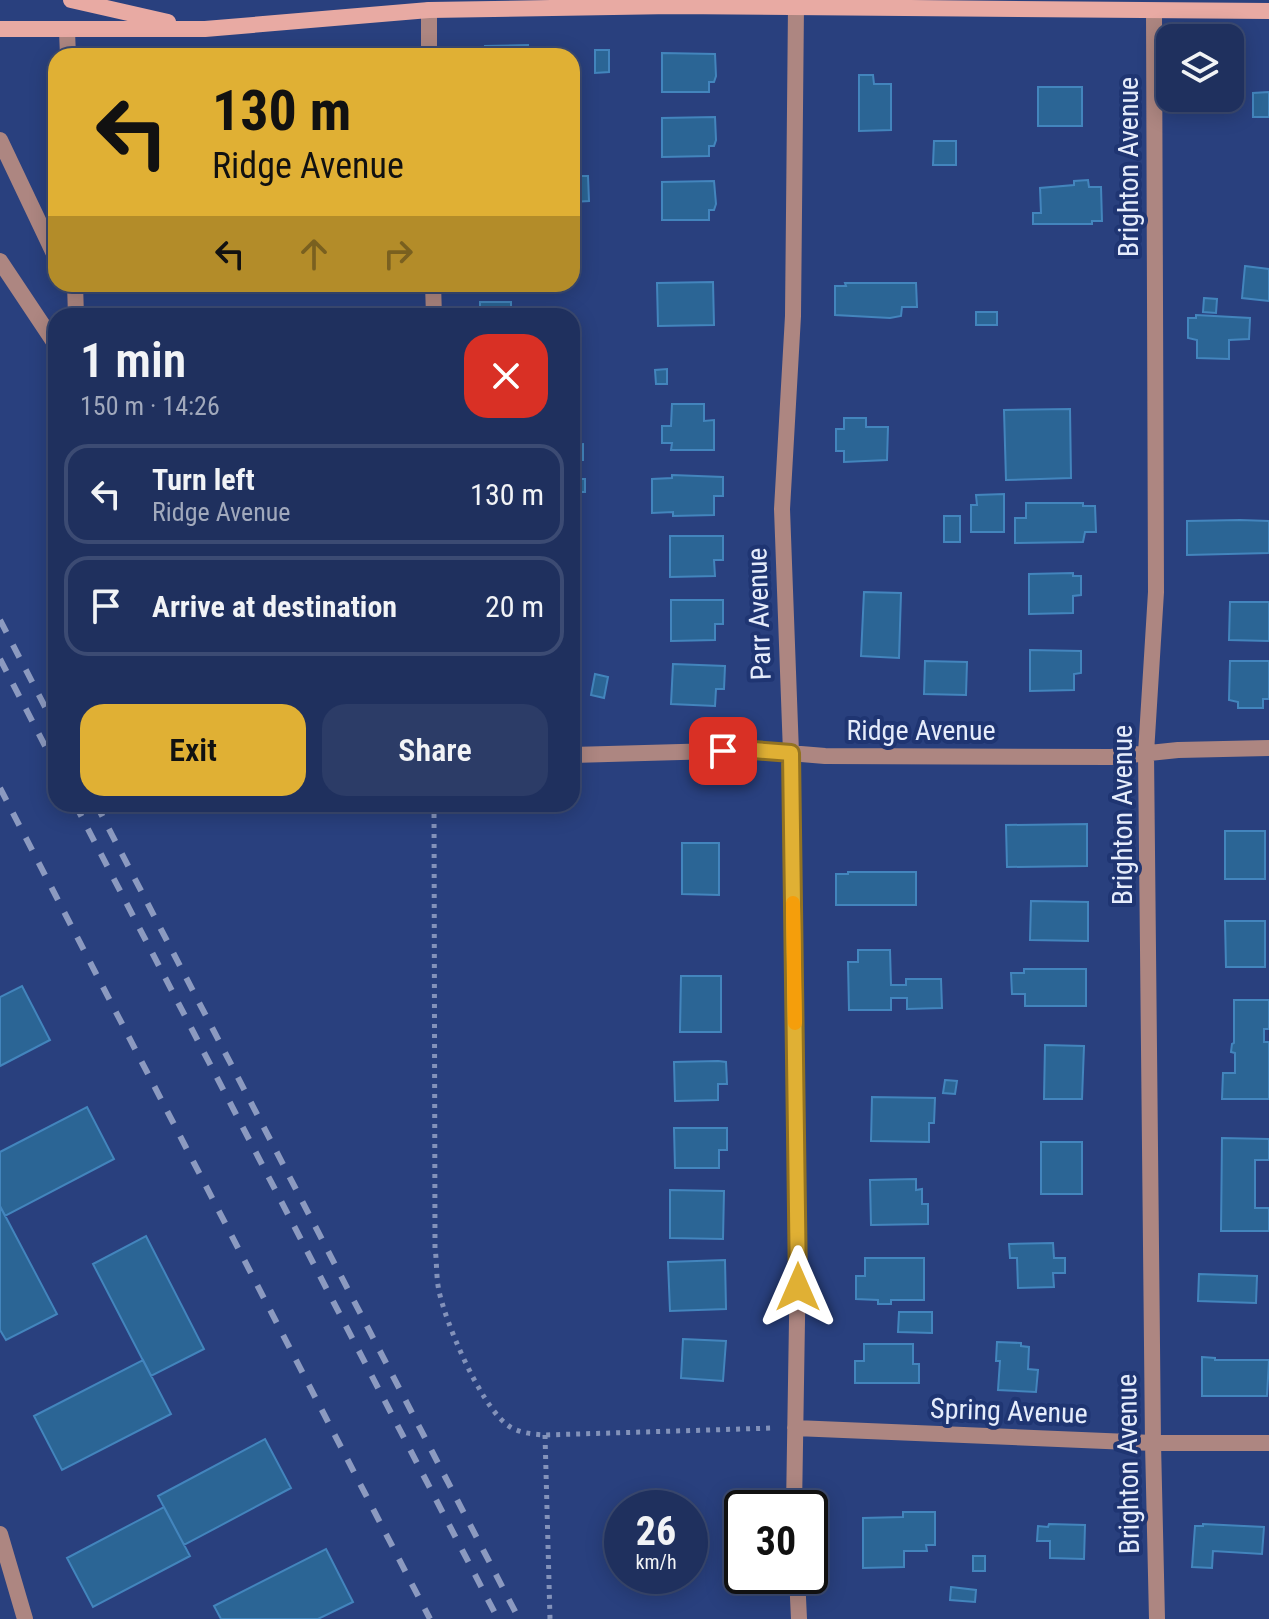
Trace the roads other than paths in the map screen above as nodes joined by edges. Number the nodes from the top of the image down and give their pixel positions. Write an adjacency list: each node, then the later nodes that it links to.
1 (71, 0): 8 (main road)
2 (673, 3): 3 (main road); 4 (main road)
3 (796, 5): 5 (main road); 17 (street, Parr Avenue)
4 (429, 10): 8 (main road); 11 (street)
5 (1154, 11): 6 (main road); 18 (street, Brighton Avenue)
6 (1269, 11)
7 (0, 29): 9 (main road)
8 (205, 29): 9 (main road)
9 (67, 31): 10 (street)
10 (68, 48)
11 (429, 48)
12 (0, 140): 13 (street)
13 (48, 241)
14 (0, 261): 15 (street)
15 (48, 333)
16 (1269, 748): 18 (street, Ridge Avenue)
17 (791, 753): 18 (street, Ridge Avenue); 19 (street, Ridge Avenue); 20 (street, Parr Avenue)
18 (1146, 753): 21 (street, Brighton Avenue)
19 (580, 755)
20 (795, 1428): 21 (street, Spring Avenue); 23 (street, Parr Avenue)
21 (1153, 1443): 22 (street, Spring Avenue); 28 (street, Brighton Avenue)
22 (1269, 1443)
23 (794, 1490)
24 (0, 1534): 26 (street)
25 (798, 1594): 27 (street)
26 (25, 1619)
27 (799, 1619)
28 (1157, 1619)

